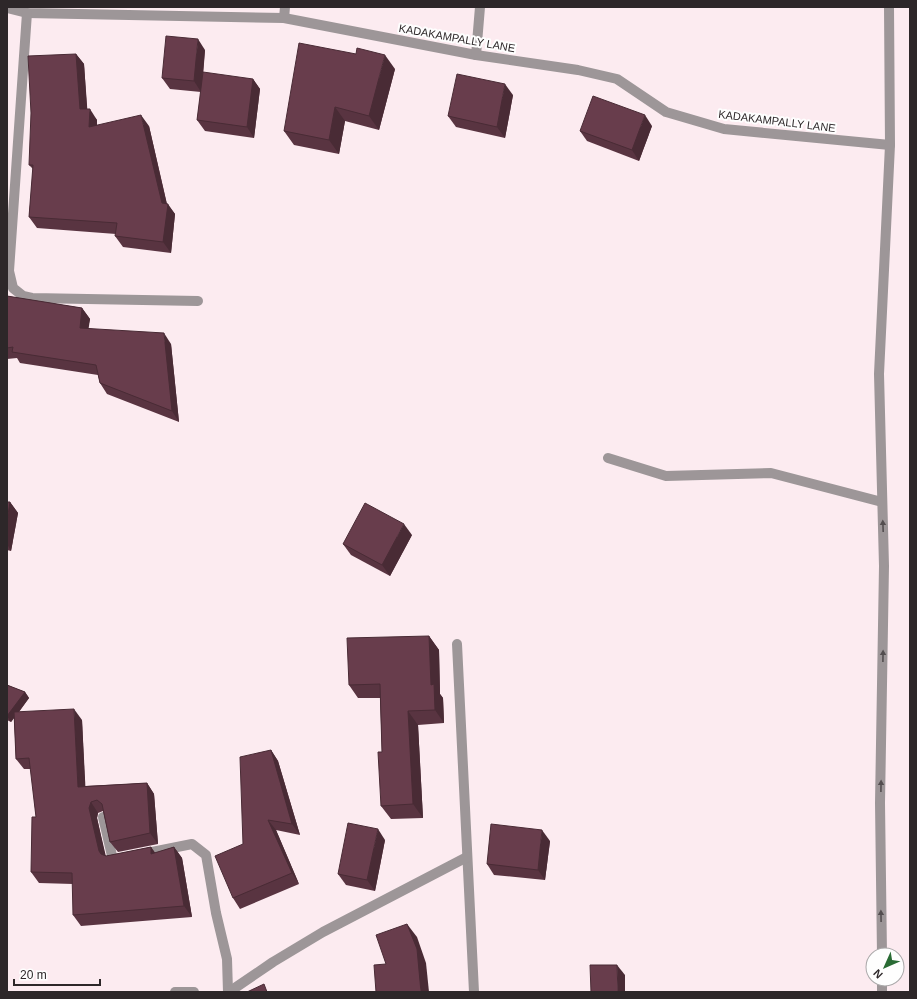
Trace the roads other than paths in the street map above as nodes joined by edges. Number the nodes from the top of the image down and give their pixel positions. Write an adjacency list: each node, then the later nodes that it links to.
1 (285, 7): 7 (street)
2 (480, 7): 8 (street)
3 (889, 7): 9 (street)
4 (7, 8): 6 (street, KADAKAMPALLY LANE)
5 (84, 10): 6 (street, KADAKAMPALLY LANE); 7 (street, KADAKAMPALLY LANE)
6 (27, 13): 10 (street)
7 (284, 18): 8 (street, KADAKAMPALLY LANE)
8 (476, 55): 9 (street, KADAKAMPALLY LANE)
9 (890, 145): 12 (street)
10 (198, 301)
11 (608, 458): 12 (street)
12 (882, 502): 16 (street, one-way to 12)
13 (457, 644): 15 (street)
14 (103, 817): 19 (street)
15 (467, 857): 19 (street); 20 (street)
16 (882, 947)
17 (175, 992): 18 (street)
18 (194, 992)
19 (228, 992)
20 (474, 992)

